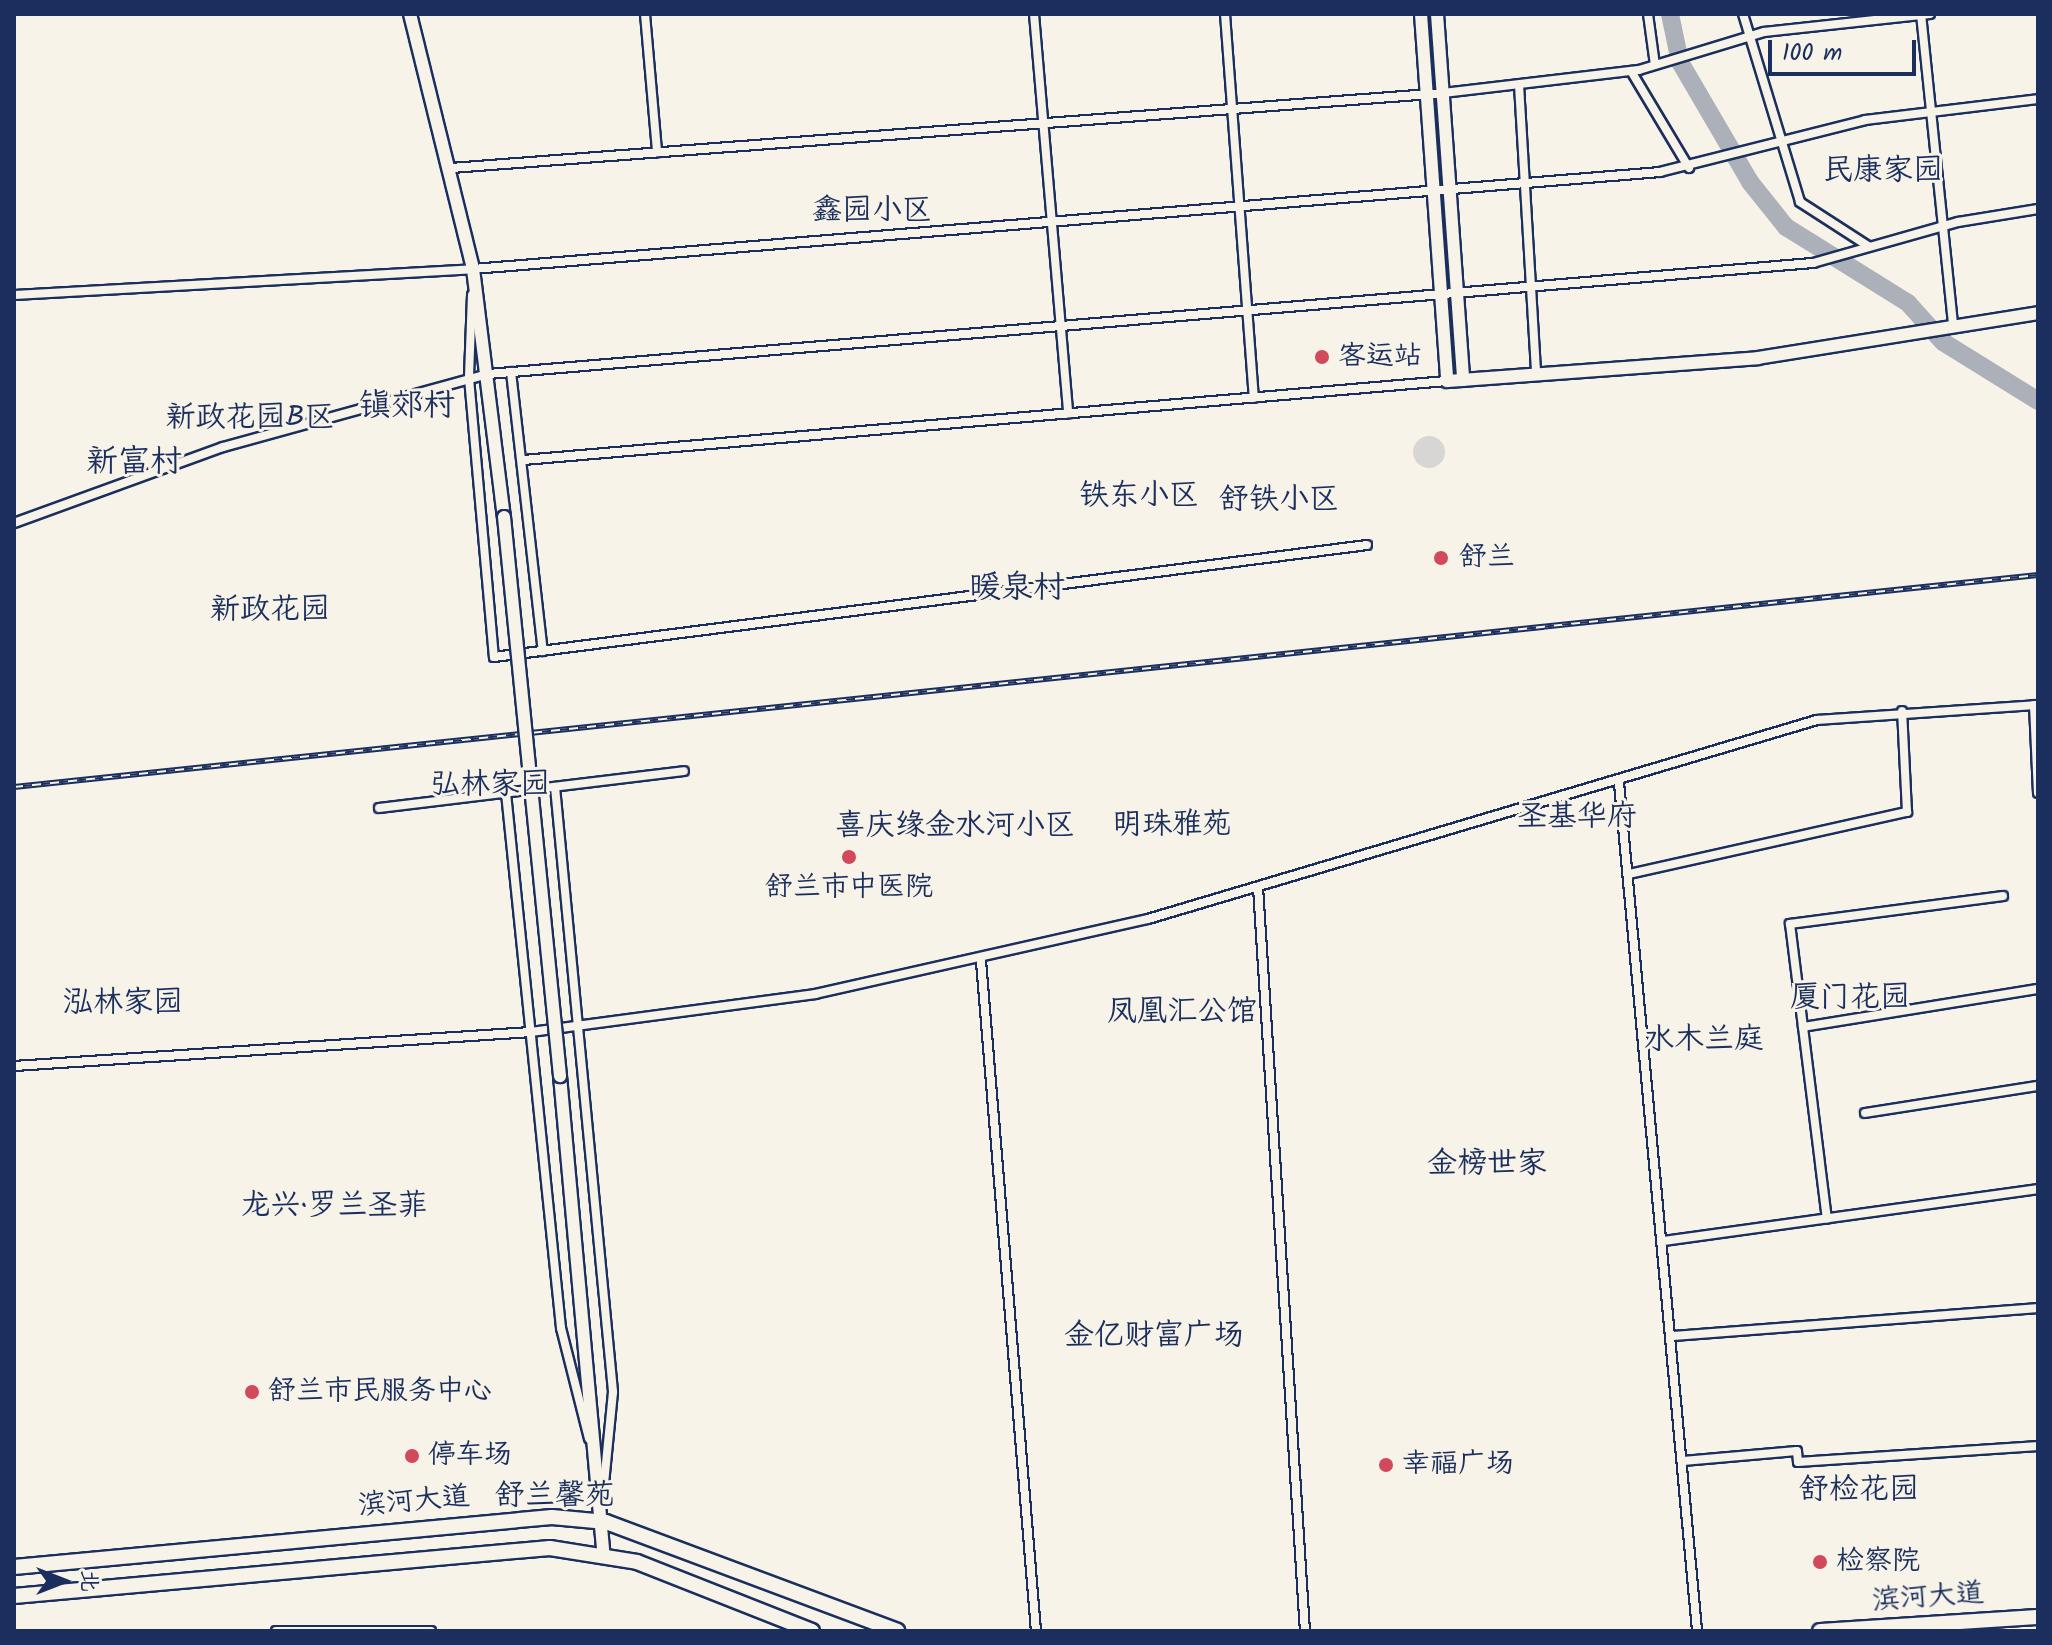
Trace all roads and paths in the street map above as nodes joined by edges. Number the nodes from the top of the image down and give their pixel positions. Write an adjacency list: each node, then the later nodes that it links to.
1 (410, 14): 23 (main road)
2 (645, 14): 22 (street)
3 (1034, 14): 20 (street)
4 (1225, 14): 18 (street)
5 (1421, 14): 16 (main road)
6 (1437, 14): 15 (main road)
7 (1648, 14): 12 (street)
8 (1743, 14): 11 (street)
9 (1921, 14): 10 (street); 11 (street); 19 (street)
10 (1930, 14)
11 (1748, 36): 12 (street); 21 (street)
12 (1657, 64): 13 (street)
13 (1631, 71): 14 (street); 24 (street)
14 (1519, 85): 15 (street); 25 (street)
15 (1443, 93): 16 (street); 26 (main road)
16 (1426, 94): 18 (street); 27 (main road)
17 (2038, 99): 19 (street)
18 (1230, 109): 20 (street); 28 (street)
19 (1931, 111): 21 (street); 31 (street)
20 (1043, 123): 22 (street); 30 (street)
21 (1779, 137): 24 (street); 32 (street)
22 (657, 152): 23 (street)
23 (451, 168): 33 (main road)
24 (1689, 168): 25 (street)
25 (1525, 183): 26 (street); 34 (street)
26 (1450, 189): 27 (street); 35 (main road)
27 (1433, 190): 28 (street); 36 (main road)
28 (1238, 205): 30 (street); 38 (street)
29 (2038, 209): 31 (street)
30 (1051, 219): 33 (street); 40 (street)
31 (1943, 226): 32 (street); 41 (street)
32 (1866, 247): 34 (street)
33 (473, 269): 37 (street); 43 (main road); 45 (street)
34 (1531, 284): 35 (street); 44 (street)
35 (1457, 289): 36 (street); 46 (main road)
36 (1440, 290): 38 (street); 47 (main road)
37 (14, 295)
38 (1246, 306): 40 (street); 48 (street)
39 (2038, 313): 41 (main road)
40 (1060, 321): 42 (street); 49 (street)
41 (1953, 323): 44 (main road)
42 (511, 372): 43 (street); 50 (street)
43 (488, 374): 45 (street); 80 (main road, bridge)
44 (1536, 374): 46 (main road)
45 (469, 378): 51 (street); 53 (street)
46 (1463, 380): 47 (main road)
47 (1447, 381): 48 (street)
48 (1254, 398): 49 (street)
49 (1068, 414): 50 (street)
50 (523, 460): 53 (street)
51 (14, 523)
52 (1367, 545): 53 (street)
53 (543, 651)
54 (2036, 705): 55 (street); 60 (street)
55 (1902, 711): 57 (street); 62 (street)
56 (684, 771): 58 (street)
57 (1619, 783): 62 (street); 63 (street)
58 (555, 787): 59 (street); 68 (street)
59 (506, 793): 61 (street); 69 (street)
60 (2038, 793)
61 (379, 808)
62 (1629, 874): 75 (street)
63 (1258, 887): 65 (street); 91 (street)
64 (2003, 896): 67 (street)
65 (981, 961): 68 (street); 90 (street)
66 (2038, 989): 67 (street)
67 (1803, 1027): 74 (street)
68 (579, 1028): 69 (street); 80 (street)
69 (531, 1032): 70 (street); 80 (street)
70 (14, 1066)
71 (2038, 1086): 72 (street)
72 (1865, 1113)
73 (2038, 1189): 74 (street)
74 (1827, 1219): 75 (street)
75 (1664, 1241): 77 (street)
76 (2038, 1308): 77 (street)
77 (1674, 1336): 79 (street)
78 (2038, 1446): 79 (street)
79 (1683, 1461): 92 (street)
80 (603, 1494): 81 (main road)
81 (606, 1522): 82 (main road); 83 (main road, 滨河大道); 89 (main road, 滨河大道)
82 (604, 1555): 84 (main road, 滨河大道); 88 (main road, 滨河大道)
83 (14, 1567)
84 (14, 1596)
85 (2038, 1617): 93 (main road, 滨河大道)
86 (276, 1631): 87 (street)
87 (431, 1631)
88 (812, 1631)
89 (897, 1631)
90 (1036, 1631)
91 (1305, 1631)
92 (1697, 1631)
93 (1820, 1631)

